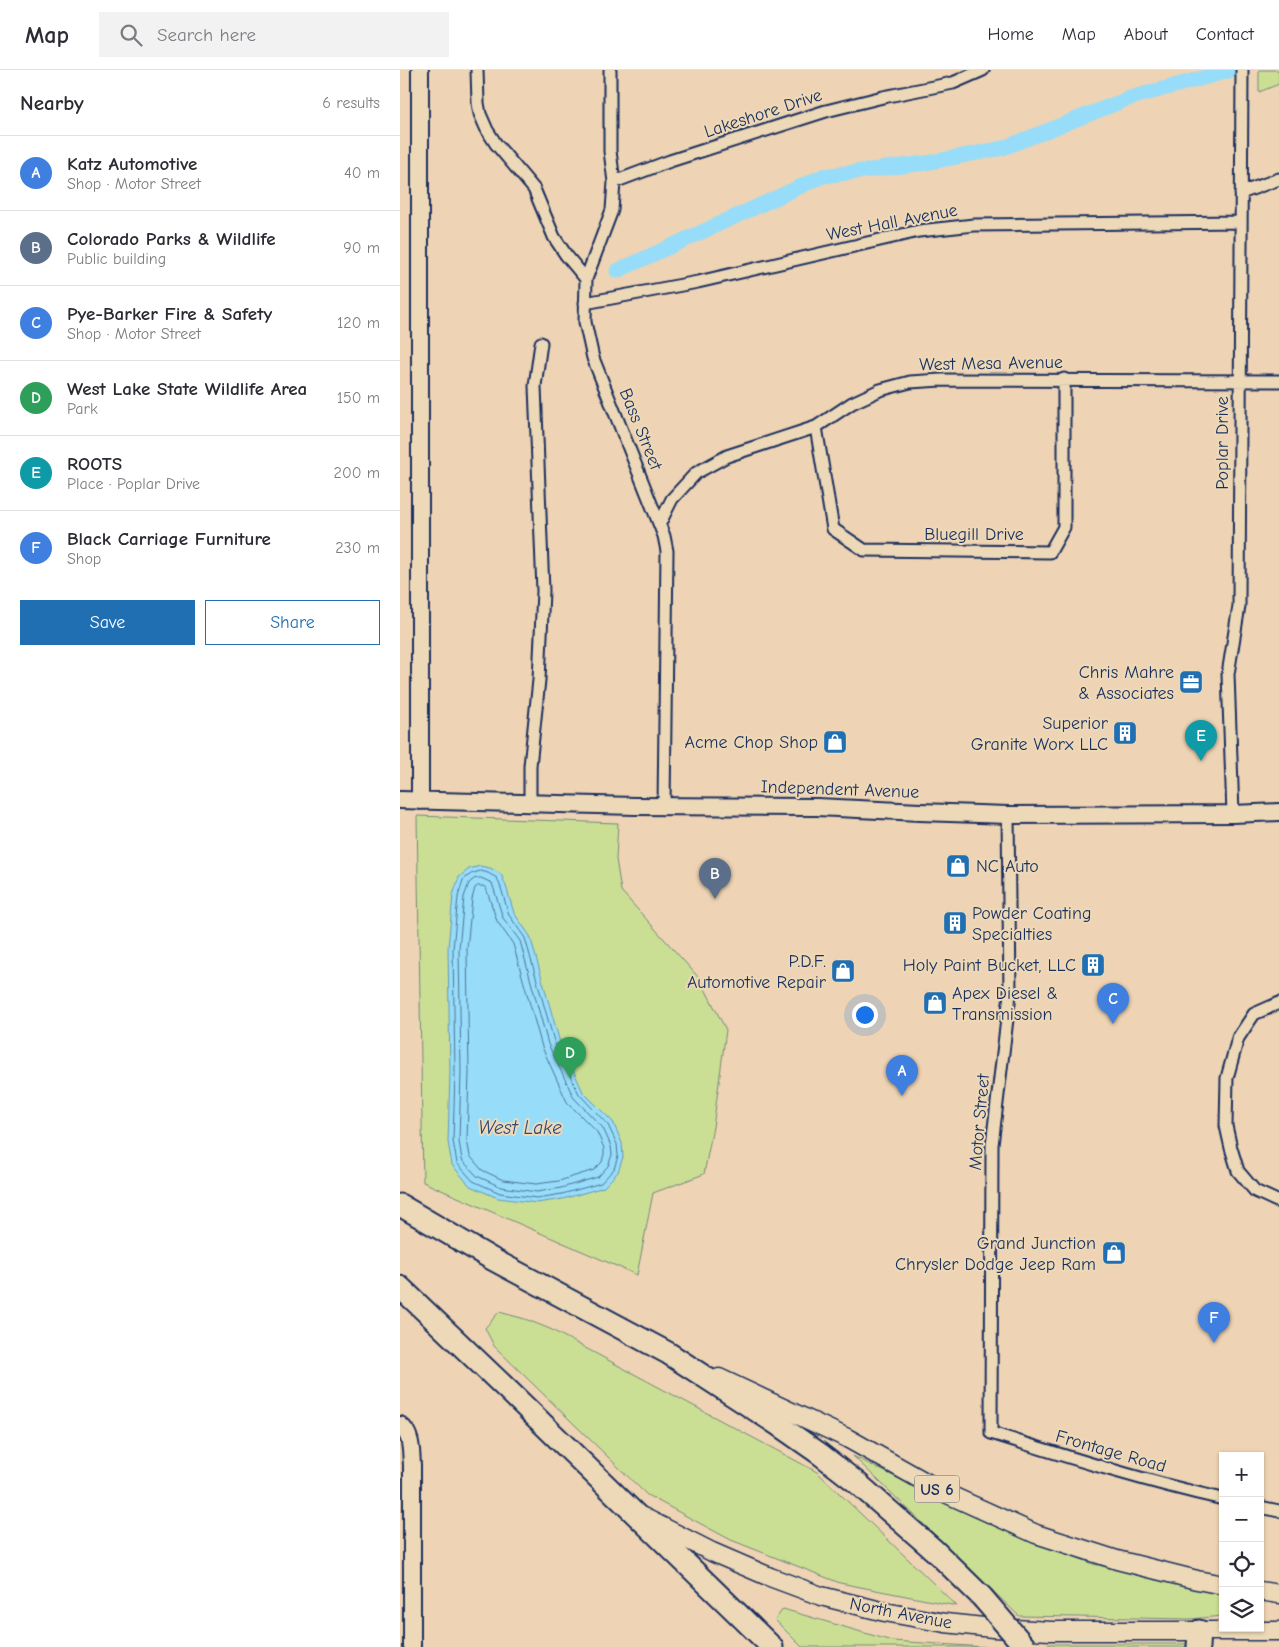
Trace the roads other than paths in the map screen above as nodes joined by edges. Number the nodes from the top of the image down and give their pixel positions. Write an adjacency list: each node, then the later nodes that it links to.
1 (420, 70): 19 (street)
2 (477, 70): 10 (street)
3 (610, 70): 7 (street, Bass Street)
4 (983, 70): 7 (street, Lakeshore Drive)
5 (1242, 70): 8 (street, Poplar Drive)
6 (1279, 178): 8 (street)
7 (614, 182): 10 (street, Bass Street)
8 (1241, 194): 9 (street, Poplar Drive)
9 (1241, 222): 11 (street, West Hall Avenue); 14 (street, Poplar Drive)
10 (586, 279): 11 (street, Bass Street)
11 (585, 303): 17 (street, Bass Street)
12 (541, 343): 20 (street)
13 (1064, 380): 14 (street, West Mesa Avenue); 16 (street, West Mesa Avenue); 16 (street, Bluegill Drive)
14 (1240, 380): 15 (street, West Mesa Avenue); 23 (street, Poplar Drive)
15 (1279, 380)
16 (816, 428): 17 (street, West Mesa Avenue)
17 (660, 523): 21 (street, Bass Street)
18 (400, 800): 19 (street, Independent Avenue)
19 (420, 801): 20 (street, Independent Avenue)
20 (530, 804): 21 (street, Independent Avenue)
21 (664, 806): 24 (street, Independent Avenue)
22 (1279, 812): 23 (street, Independent Avenue)
23 (1233, 814): 24 (street, Independent Avenue)
24 (1008, 815): 31 (street, Motor Street)
25 (1279, 1003): 26 (street)
26 (1278, 1202)
27 (400, 1205): 29 (highway)
28 (400, 1287): 35 (highway)
29 (668, 1353): 36 (main road, US 6); 43 (highway, bridge)
30 (403, 1428): 41 (street)
31 (991, 1433): 32 (street, Frontage Road)
32 (1219, 1497)
33 (1264, 1507): 34 (street)
34 (1279, 1510)
35 (632, 1511): 40 (main road, North Avenue); 42 (highway)
36 (1219, 1584)
37 (1264, 1592): 38 (main road)
38 (1279, 1594)
39 (1279, 1631): 40 (main road, North Avenue)
40 (1199, 1639)
41 (412, 1647)
42 (772, 1647)
43 (1025, 1647)

